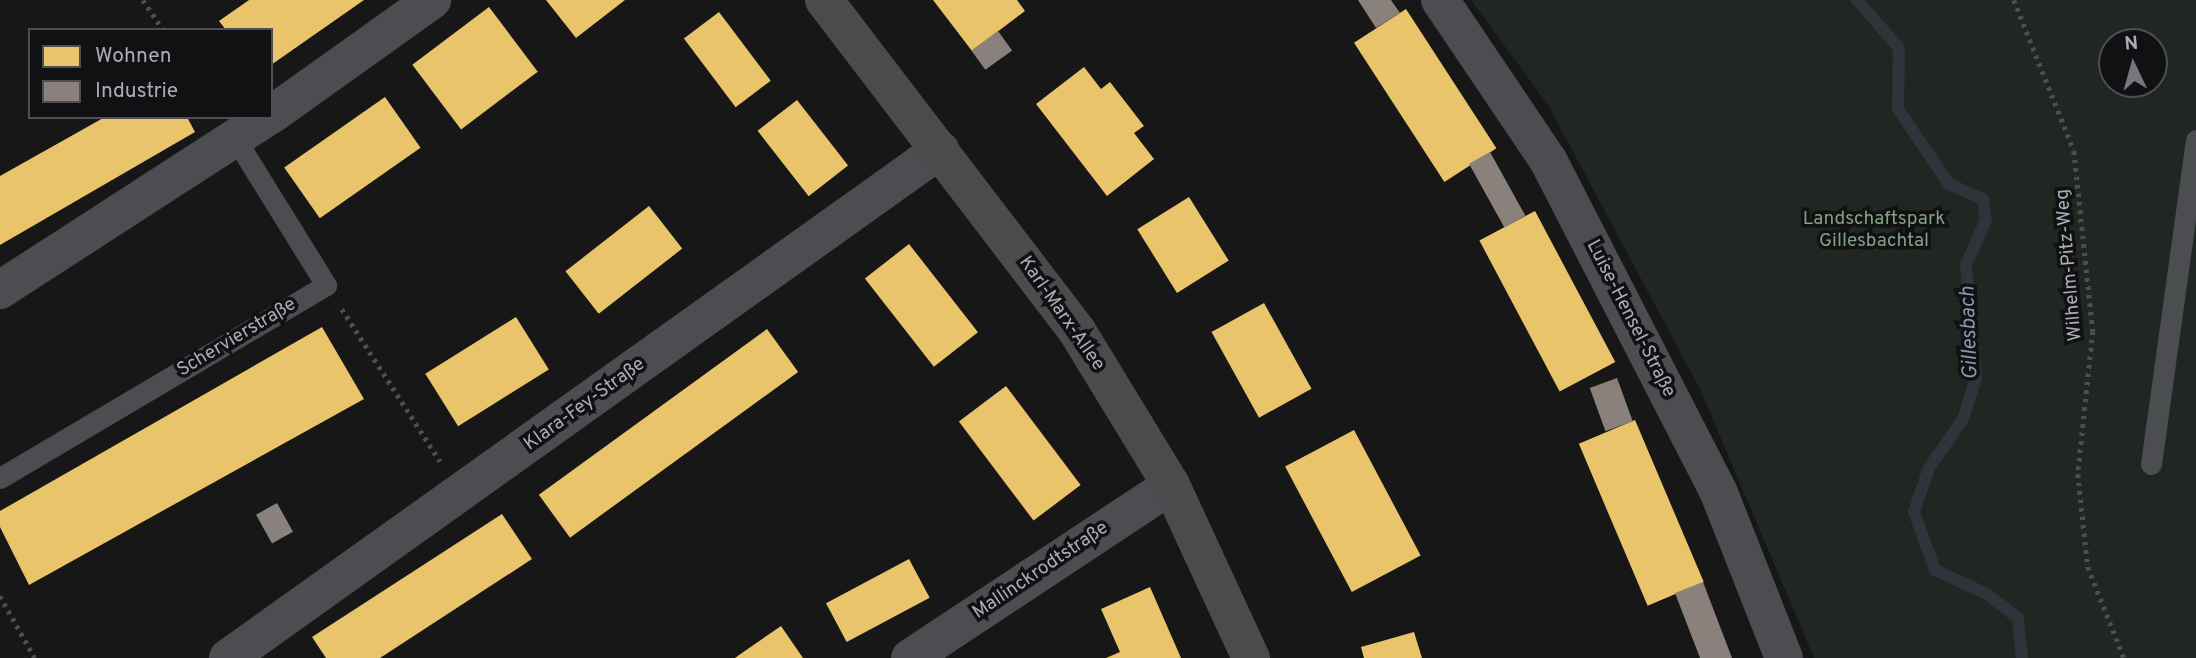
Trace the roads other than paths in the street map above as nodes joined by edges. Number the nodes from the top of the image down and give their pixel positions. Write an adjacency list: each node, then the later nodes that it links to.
1 (432, 0): 4 (street)
2 (824, 0): 8 (street, Karl-Marx-Allee)
3 (1440, 0): 16 (street, Luise-Hensel-Straße)
4 (273, 113)
5 (265, 119): 6 (street)
6 (236, 140): 9 (street); 11 (lane, Schervierstraße)
7 (2196, 140): 10 (lane)
8 (940, 150): 12 (street, Karl-Marx-Allee); 13 (street, Klara-Fey-Straße)
9 (0, 290)
10 (2151, 464)
11 (0, 478)
12 (1171, 485): 14 (street, Mallinckrodtstraße); 15 (street, Karl-Marx-Allee)
13 (229, 658)
14 (910, 658)
15 (1251, 658)
16 (1784, 658)

